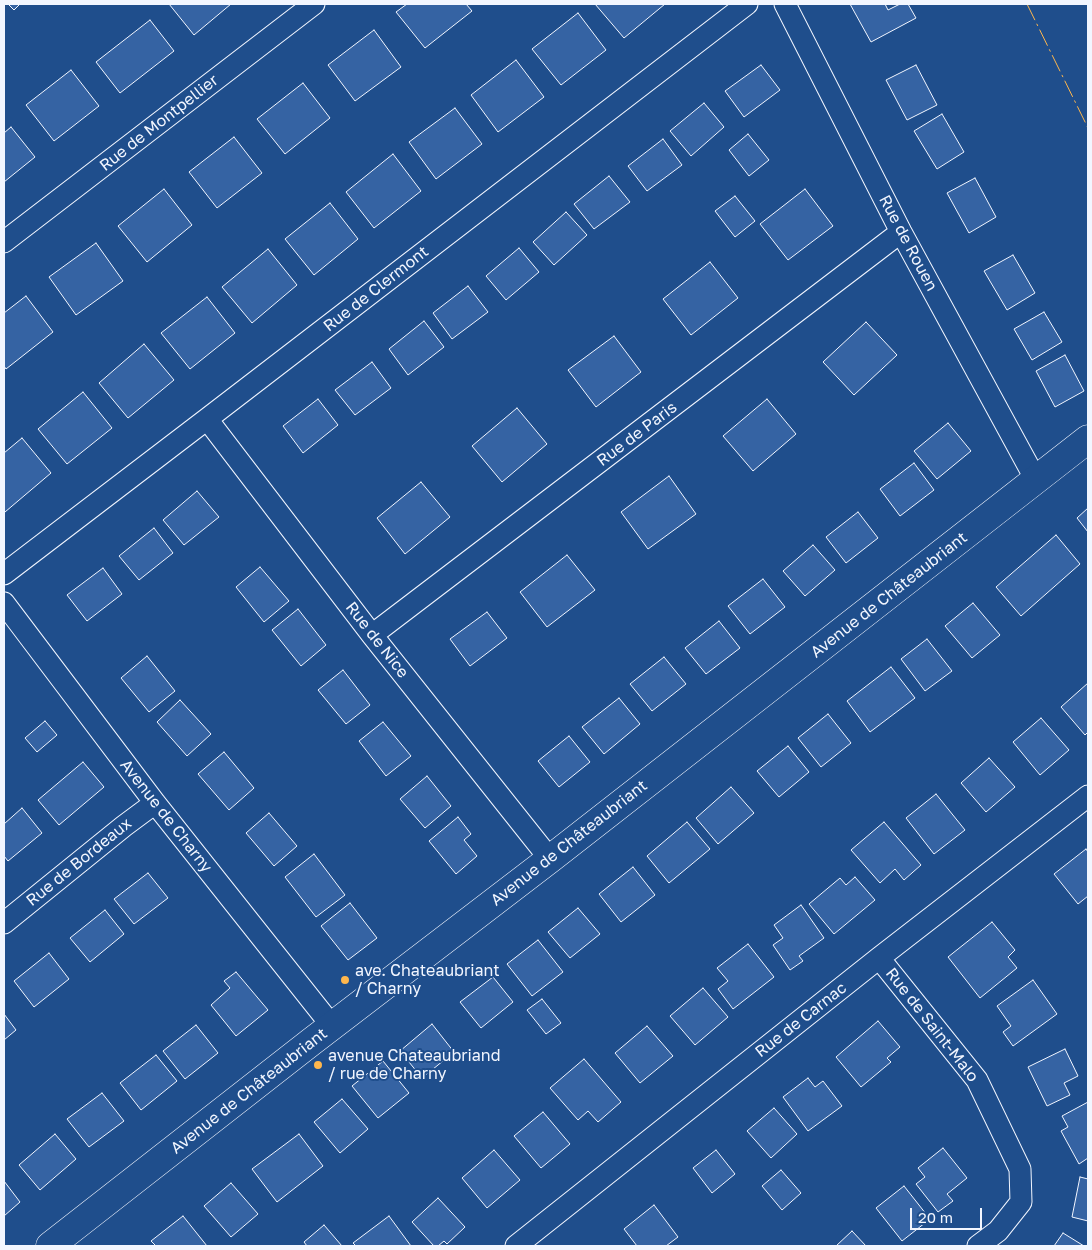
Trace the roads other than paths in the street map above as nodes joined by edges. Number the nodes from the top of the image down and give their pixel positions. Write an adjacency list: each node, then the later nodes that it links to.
1 (314, 4): 5 (street, Rue de Montpellier)
2 (747, 4): 6 (street, Rue de Clermont)
3 (785, 4): 4 (street, Rue de Rouen)
4 (901, 232): 8 (street, Rue de Rouen); 11 (street, Rue de Paris)
5 (4, 242)
6 (207, 419): 9 (street, Rue de Clermont); 11 (street, Rue de Nice)
7 (1088, 439): 8 (street, Avenue de Châteaubriant)
8 (1036, 480): 14 (street, Avenue de Châteaubriant)
9 (4, 574)
10 (4, 604): 13 (street, Avenue de Charny)
11 (372, 636): 14 (street, Rue de Nice)
12 (1088, 796): 16 (street, Rue de Carnac)
13 (155, 803): 15 (street, Rue de Bordeaux); 17 (street, Avenue de Charny)
14 (550, 859): 17 (street, Avenue de Châteaubriant)
15 (4, 922)
16 (879, 958): 19 (street, Rue de Carnac); 20 (street, Rue de Saint-Malo)
17 (332, 1026): 18 (street, Avenue de Châteaubriant)
18 (50, 1246)
19 (516, 1246)
20 (978, 1246)

